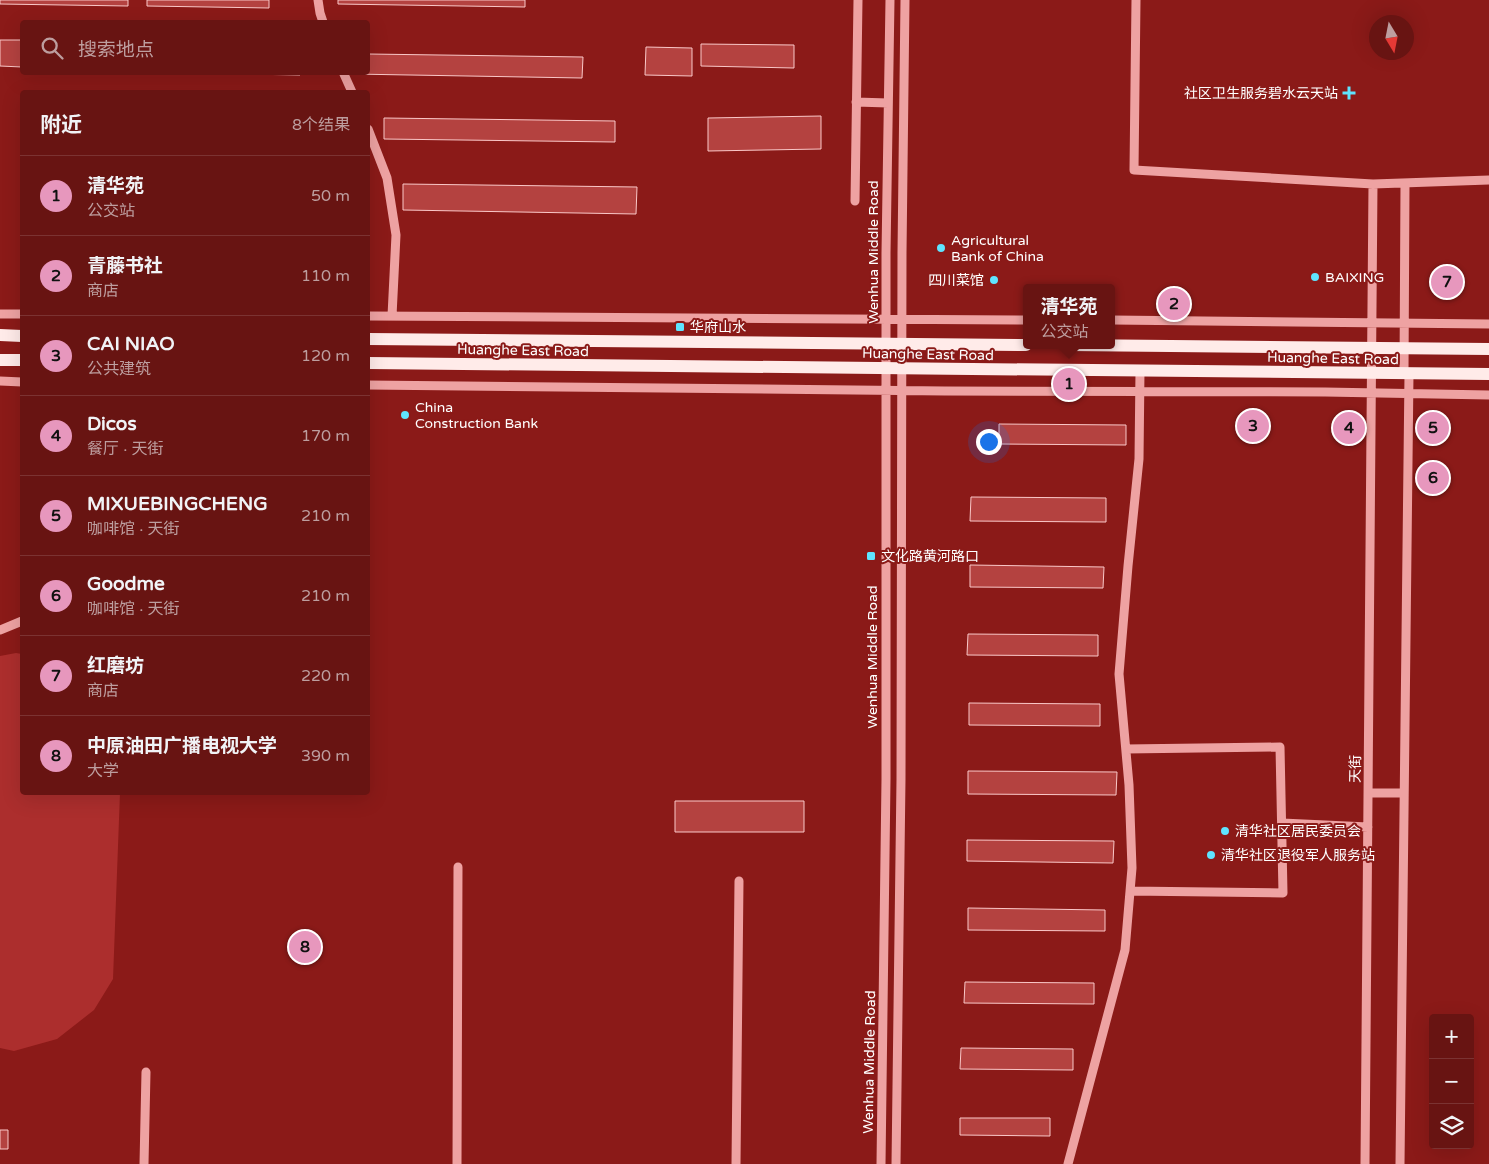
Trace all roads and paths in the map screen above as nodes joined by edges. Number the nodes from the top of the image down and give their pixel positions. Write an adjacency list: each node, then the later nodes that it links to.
1 (318, 0): 6 (street)
2 (858, 0): 9 (street)
3 (890, 0): 10 (street, Wenhua Middle Road)
4 (905, 0): 21 (street, Wenhua Middle Road)
5 (1136, 0): 13 (street)
6 (322, 20)
7 (344, 75): 8 (street)
8 (351, 90)
9 (856, 102): 10 (street); 15 (street)
10 (888, 103): 20 (street, Wenhua Middle Road)
11 (370, 134): 19 (street)
12 (1489, 180): 14 (street)
13 (1373, 184): 14 (street); 24 (street, 天街)
14 (1405, 184): 25 (street)
15 (855, 201)
16 (0, 314): 17 (street)
17 (20, 314)
18 (370, 316): 19 (street)
19 (392, 316): 20 (street)
20 (886, 318): 21 (street); 30 (street, Wenhua Middle Road)
21 (902, 318): 22 (street); 31 (street, Wenhua Middle Road)
22 (1023, 320)
23 (1115, 320): 24 (street)
24 (1373, 323): 25 (street); 34 (street, 天街)
25 (1404, 323): 26 (street); 35 (street)
26 (1489, 324)
27 (0, 335): 28 (main road)
28 (20, 336)
29 (370, 339): 30 (main road, Huanghe East Road)
30 (886, 344): 31 (main road, Huanghe East Road); 40 (street, Wenhua Middle Road)
31 (902, 344): 32 (main road, Huanghe East Road); 41 (street, Wenhua Middle Road)
32 (1023, 345)
33 (1115, 345): 34 (main road, Huanghe East Road)
34 (1373, 348): 35 (main road, Huanghe East Road); 43 (street, 天街)
35 (1404, 348): 36 (main road, Huanghe East Road); 44 (street)
36 (1489, 349)
37 (0, 360): 38 (main road)
38 (20, 360)
39 (370, 363): 40 (main road, Huanghe East Road)
40 (886, 368): 41 (main road, Huanghe East Road); 49 (street, Wenhua Middle Road)
41 (902, 368): 42 (main road, Huanghe East Road); 50 (street, Wenhua Middle Road)
42 (1140, 371): 43 (main road, Huanghe East Road); 51 (street)
43 (1372, 373): 44 (main road, Huanghe East Road); 52 (street, 天街)
44 (1406, 374): 45 (main road, Huanghe East Road); 53 (street)
45 (1489, 374)
46 (0, 382): 47 (street)
47 (20, 382)
48 (370, 385): 49 (street)
49 (886, 391): 50 (street); 69 (street, Wenhua Middle Road)
50 (902, 391): 51 (street); 70 (street, Wenhua Middle Road)
51 (1139, 392): 52 (street); 57 (street)
52 (1372, 393): 53 (street); 58 (street, 天街)
53 (1409, 394): 54 (street); 59 (street)
54 (1489, 395)
55 (20, 622): 56 (street)
56 (0, 630)
57 (1126, 749): 60 (street); 64 (street)
58 (1368, 793): 59 (street); 61 (street, 天街)
59 (1404, 793): 73 (street)
60 (1282, 823): 61 (street); 64 (street)
61 (1368, 827): 72 (street, 天街)
62 (458, 867): 67 (street)
63 (739, 881): 68 (street)
64 (1130, 891): 71 (street)
65 (146, 1072): 66 (street)
66 (144, 1164)
67 (457, 1164)
68 (736, 1164)
69 (881, 1164)
70 (896, 1164)
71 (1068, 1164)
72 (1364, 1164)
73 (1400, 1164)

